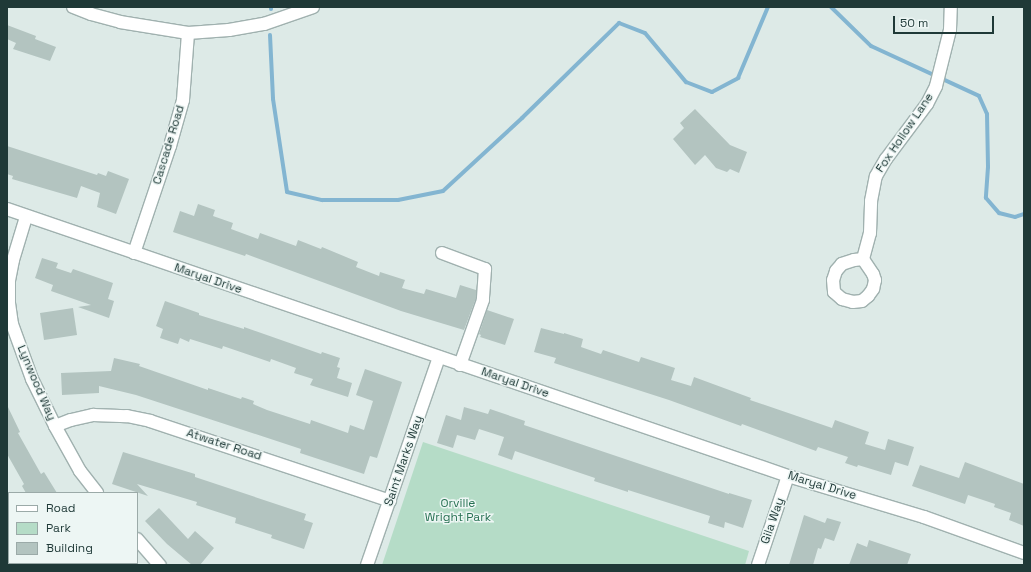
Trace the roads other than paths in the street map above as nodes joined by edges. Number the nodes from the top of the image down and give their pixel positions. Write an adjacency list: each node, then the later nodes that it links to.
1 (73, 7): 4 (street)
2 (314, 7): 4 (street)
3 (951, 7): 9 (street, Fox Hollow Lane)
4 (188, 33): 8 (street, Cascade Road)
5 (7, 209): 6 (street, Maryal Drive)
6 (26, 217): 8 (street, Maryal Drive); 12 (street, Lynwood Way)
7 (442, 253): 11 (street)
8 (134, 254): 10 (street, Maryal Drive)
9 (863, 259)
10 (439, 357): 11 (street, Maryal Drive); 15 (street, Saint Marks Way)
11 (460, 365): 13 (street, Maryal Drive)
12 (55, 426): 14 (street, Lynwood Way); 15 (street, Atwater Road)
13 (788, 476): 17 (street, Maryal Drive); 20 (street, Gila Way)
14 (96, 492)
15 (390, 501): 19 (street, Saint Marks Way)
16 (138, 540): 18 (street)
17 (1024, 553)
18 (160, 565)
19 (367, 565)
20 (758, 565)

